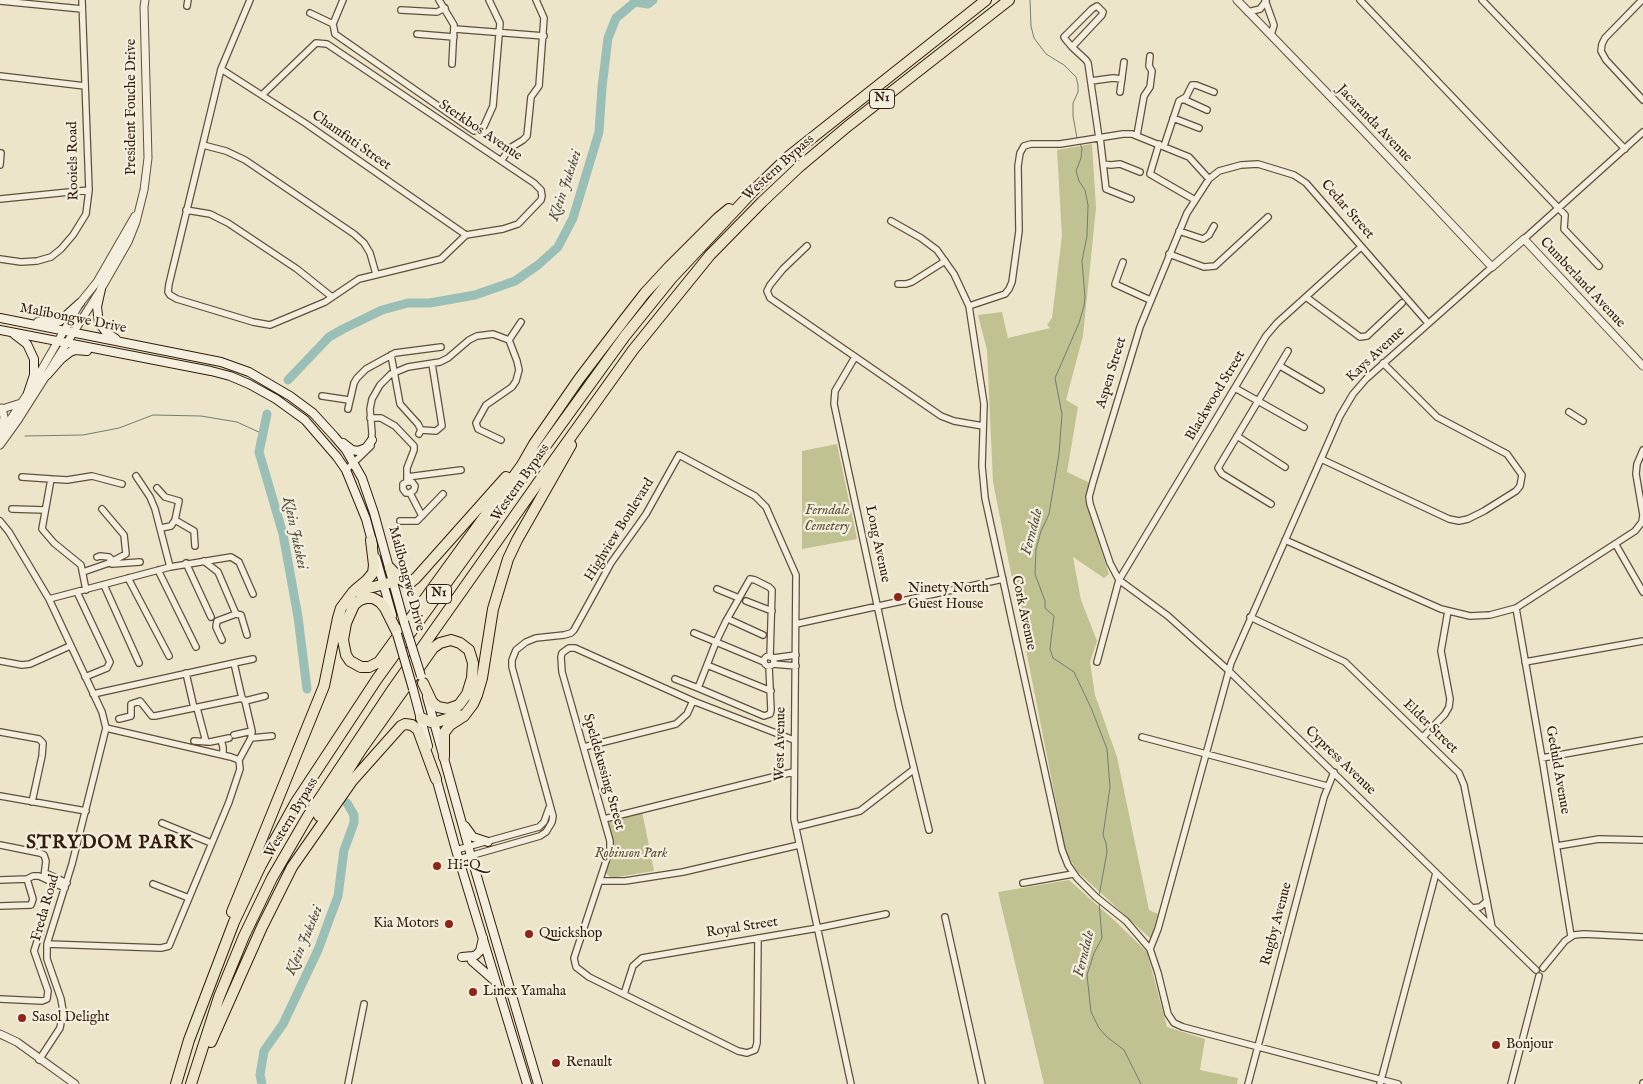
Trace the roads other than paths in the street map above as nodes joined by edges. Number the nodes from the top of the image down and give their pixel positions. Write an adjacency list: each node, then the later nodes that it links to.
1 (82, 0): 17 (street, Rooiels Road)
2 (250, 0): 32 (street)
3 (343, 0): 21 (street)
4 (439, 0): 16 (street)
5 (489, 0): 23 (street)
6 (536, 0): 26 (street)
7 (986, 0): 57 (highway, Western Bypass / N1)
8 (1237, 0): 19 (street, Jacaranda Avenue)
9 (1265, 0): 19 (street); 25 (street)
10 (1360, 0): 63 (street)
11 (1482, 0): 50 (street)
12 (1642, 0): 41 (street)
13 (0, 1): 17 (street)
14 (1008, 1): 117 (highway, Western Bypass / N1)
15 (144, 2): 62 (street, President Fouche Drive)
16 (445, 8): 18 (street); 22 (street)
17 (82, 9): 36 (street, Rooiels Road)
18 (401, 10)
19 (1248, 12): 25 (street, Jacaranda Avenue)
20 (310, 14): 21 (street)
21 (333, 24): 23 (street)
22 (455, 29): 23 (street); 27 (street)
23 (500, 32): 26 (street)
24 (417, 34): 27 (street)
25 (1271, 35): 78 (street, Jacaranda Avenue)
26 (544, 36): 52 (street)
27 (454, 37): 31 (street)
28 (1072, 47): 28 (street); 35 (street)
29 (1150, 56): 46 (street)
30 (1124, 62): 34 (street)
31 (452, 64)
32 (221, 68): 39 (street, Chamfuti Street); 48 (street)
33 (0, 76): 36 (street)
34 (1122, 79): 35 (street); 37 (street)
35 (1091, 81): 47 (street)
36 (85, 86): 58 (street, Rooiels Road)
37 (1120, 92)
38 (1214, 92): 40 (street)
39 (262, 95): 52 (street, Sterkbos Avenue); 69 (street, Chamfuti Street)
40 (1182, 99): 42 (street); 43 (street)
41 (1643, 100)
42 (1206, 110)
43 (1173, 118): 44 (street); 49 (street)
44 (1199, 128)
45 (1643, 132): 50 (street, Kays Avenue)
46 (1137, 135): 47 (street); 49 (street)
47 (1099, 138): 53 (street); 87 (street)
48 (203, 145): 64 (street); 79 (street)
49 (1161, 145): 56 (street); 61 (street)
50 (1625, 149): 63 (street, Kays Avenue)
51 (1, 153): 54 (street)
52 (501, 161): 69 (street, Sterkbos Avenue)
53 (1103, 164): 55 (street); 60 (street)
54 (0, 166)
55 (1140, 172)
56 (1208, 179): 61 (street, Aspen Street); 72 (street, Cedar Street)
57 (755, 189): 128 (highway); 299 (highway, Western Bypass / N1)
58 (89, 190): 59 (street); 74 (street, Rooiels Road)
59 (0, 199)
60 (1131, 200)
61 (1194, 200): 68 (street, Aspen Street)
62 (140, 206): 81 (street, President Fouche Drive); 85 (street, President Fouche Drive)
63 (1558, 208): 70 (street, Kays Avenue); 77 (street)
64 (186, 210): 83 (street); 83 (street)
65 (1268, 217): 73 (street)
66 (891, 221): 75 (street, Cork Avenue)
67 (1214, 226): 68 (street)
68 (1179, 231): 73 (street, Aspen Street)
69 (466, 235): 79 (street)
70 (1524, 239): 78 (street, Kays Avenue); 106 (street, Cumberland Avenue)
71 (807, 246): 101 (street)
72 (1361, 247): 82 (street, Blackwood Street); 91 (street, Cedar Street)
73 (1169, 254): 84 (street, Aspen Street)
74 (0, 259)
75 (945, 261): 80 (street); 87 (street, Cork Avenue)
76 (1123, 262): 84 (street)
77 (1599, 266)
78 (1492, 267): 91 (street, Kays Avenue)
79 (376, 274): 83 (street)
80 (898, 284)
81 (101, 289): 94 (street, President Fouche Drive); 96 (main road)
82 (1306, 297): 86 (street); 109 (street, Blackwood Street)
83 (332, 298)
84 (1150, 300): 168 (street, Aspen Street)
85 (80, 303): 89 (main road); 93 (street, President Fouche Drive)
86 (1402, 303)
87 (969, 306): 121 (street, Cork Avenue)
88 (0, 318): 89 (main road, Malibongwe Drive)
89 (16, 321): 93 (main road, Malibongwe Drive)
90 (521, 322): 95 (street)
91 (1428, 324): 104 (street, Kays Avenue)
92 (4, 330): 97 (main road, Malibongwe Drive); 111 (main road)
93 (64, 332): 94 (main road, Malibongwe Drive); 97 (street, President Fouche Drive)
94 (72, 333): 96 (main road, Malibongwe Drive); 97 (street, President Fouche Drive)
95 (509, 340): 103 (street); 127 (street)
96 (121, 341): 124 (main road, Malibongwe Drive)
97 (63, 342): 102 (main road, Malibongwe Drive); 108 (street, President Fouche Drive); 111 (street, President Fouche Drive)
98 (441, 347): 100 (street)
99 (1288, 351): 105 (street)
100 (391, 355): 107 (street); 113 (street)
101 (855, 357): 121 (street); 180 (street, Long Avenue)
102 (154, 360): 108 (main road); 135 (main road, Malibongwe Drive)
103 (432, 364): 107 (street); 107 (street)
104 (1383, 364): 132 (street, Kays Avenue); 132 (street)
105 (1280, 366): 110 (street); 114 (street)
106 (1643, 366)
107 (394, 371): 119 (street)
108 (47, 375): 129 (street, President Fouche Drive)
109 (1236, 388): 114 (street); 168 (street, Blackwood Street)
110 (1321, 390)
111 (28, 392): 115 (street, President Fouche Drive)
112 (322, 396): 113 (street)
113 (349, 400): 116 (street)
114 (1259, 400): 122 (street); 125 (street)
115 (22, 403): 123 (street, President Fouche Drive); 123 (street)
116 (348, 409)
117 (591, 409): 221 (highway); 303 (highway, Western Bypass / N1)
118 (1569, 412): 120 (street)
119 (370, 418): 126 (street); 140 (street)
120 (1583, 421)
121 (983, 426): 167 (street, Cork Avenue)
122 (1304, 427)
123 (0, 435)
124 (334, 436): 126 (main road); 133 (main road, Malibongwe Drive)
125 (1237, 436): 134 (street); 144 (street)
126 (372, 440): 133 (street)
127 (501, 440)
128 (534, 444): 163 (highway); 189 (highway)
129 (0, 445)
130 (1643, 450): 155 (street)
131 (679, 455): 188 (street, West Avenue); 249 (street, Highview Boulevard)
132 (1321, 459): 154 (street, Kays Avenue)
133 (354, 463): 135 (street); 163 (main road, Malibongwe Drive)
134 (1285, 467)
135 (346, 470): 153 (main road, Malibongwe Drive)
136 (461, 470): 140 (street)
137 (136, 476): 152 (street)
138 (22, 477): 139 (street)
139 (52, 479): 141 (street); 147 (street)
140 (407, 479): 148 (street)
141 (122, 484)
142 (157, 488): 149 (street)
143 (443, 494): 148 (street)
144 (1271, 504)
145 (12, 509): 147 (street)
146 (102, 509): 160 (street)
147 (45, 510): 165 (street)
148 (422, 516): 151 (street)
149 (175, 520): 152 (street); 156 (street)
150 (0, 521): 178 (street)
151 (400, 521)
152 (161, 528): 162 (street)
153 (371, 540): 169 (main road, Malibongwe Drive); 174 (highway)
154 (1285, 540): 183 (street); 185 (street, Kays Avenue)
155 (1616, 544): 175 (street); 181 (street)
156 (195, 546)
157 (97, 557): 160 (street)
158 (204, 561): 161 (street); 176 (street); 184 (street)
159 (140, 562): 160 (street)
160 (109, 563): 165 (street)
161 (186, 563): 162 (street); 186 (street)
162 (170, 567): 164 (street)
163 (390, 568): 169 (main road, Malibongwe Drive)
164 (158, 570): 166 (street); 197 (street)
165 (83, 572): 172 (street)
166 (128, 578): 170 (street); 199 (street)
167 (1003, 579): 180 (street); 268 (street, Cork Avenue)
168 (1119, 580): 203 (street, Blackwood Street); 209 (street, Cypress Avenue)
169 (388, 583): 174 (highway); 189 (main road, Malibongwe Drive); 213 (main road, Malibongwe Drive, bridge)
170 (104, 585): 172 (street); 206 (street)
171 (717, 589): 177 (street)
172 (86, 590): 173 (street)
173 (77, 592): 178 (street); 211 (street)
174 (352, 592): 299 (highway)
175 (1643, 592)
176 (253, 594)
177 (739, 598): 182 (street); 187 (street)
178 (49, 599): 196 (street)
179 (746, 601): 182 (street)
180 (878, 607): 188 (street); 242 (street, Long Avenue)
181 (1516, 608): 183 (street); 204 (street, Geduld Avenue)
182 (772, 611): 202 (street)
183 (1448, 611): 230 (street)
184 (236, 614): 192 (street); 193 (street)
185 (1250, 617): 209 (street, Kays Avenue); 230 (street, Elder Street)
186 (211, 618)
187 (728, 619): 191 (street); 195 (street)
188 (796, 624): 198 (street, West Avenue)
189 (397, 633): 222 (main road, Malibongwe Drive, bridge)
190 (694, 633): 195 (street)
191 (763, 634)
192 (247, 635)
193 (222, 640)
194 (1643, 641): 204 (street)
195 (716, 642): 202 (street); 207 (street)
196 (70, 646): 201 (street); 211 (street)
197 (196, 647)
198 (796, 655): 202 (street); 208 (street, West Avenue)
199 (170, 656)
200 (253, 659): 205 (street)
201 (0, 661)
202 (770, 661): 208 (street); 215 (street)
203 (1097, 662)
204 (1525, 662): 240 (street, Geduld Avenue)
205 (234, 663): 210 (street); 218 (street)
206 (139, 664)
207 (707, 665): 214 (street); 215 (street)
208 (796, 666): 232 (street, West Avenue)
209 (1228, 670): 237 (street, Kays Avenue); 244 (street, Cypress Avenue)
210 (186, 673): 216 (street); 220 (street)
211 (85, 677): 216 (street)
212 (675, 679): 214 (street)
213 (422, 680): 224 (main road, Malibongwe Drive); 266 (highway)
214 (698, 688): 215 (street)
215 (771, 691)
216 (93, 694): 225 (street)
217 (265, 696): 218 (street)
218 (244, 699): 220 (street); 227 (street)
219 (694, 701): 232 (street); 236 (street); 236 (street, Speldekussing Street)
220 (196, 708): 223 (street); 235 (street)
221 (468, 710): 224 (highway); 239 (highway)
222 (421, 718): 224 (highway); 245 (main road, Malibongwe Drive)
223 (119, 719)
224 (434, 722): 239 (main road, Malibongwe Drive)
225 (106, 728): 238 (street); 250 (street, Freda Road)
226 (0, 732): 248 (street)
227 (251, 734): 228 (street); 231 (street); 241 (street)
228 (272, 736)
229 (1142, 737): 237 (street)
230 (1423, 737): 277 (street, Elder Street)
231 (221, 740): 235 (street); 238 (street)
232 (794, 740): 243 (street, West Avenue)
233 (1643, 740): 240 (street)
234 (194, 741): 235 (street)
235 (206, 742)
236 (584, 747): 251 (street, Speldekussing Street)
237 (1204, 753): 246 (street); 290 (street, Kays Avenue)
238 (222, 755): 241 (street)
239 (444, 757): 252 (main road, Malibongwe Drive)
240 (1542, 758): 261 (street, Geduld Avenue)
241 (240, 760): 258 (street)
242 (913, 770): 254 (street); 255 (street, Long Avenue)
243 (793, 772): 251 (street); 254 (street, West Avenue)
244 (1334, 772): 246 (street, Rugby Avenue); 267 (street, Cypress Avenue)
245 (436, 779): 263 (main road, Malibongwe Drive); 266 (highway)
246 (1327, 786): 300 (street, Rugby Avenue)
247 (0, 796): 248 (street)
248 (32, 802): 250 (street)
249 (550, 806): 257 (street); 264 (street, Highview Boulevard)
250 (86, 811): 275 (street, Freda Road)
251 (604, 819): 272 (street, Speldekussing Street)
252 (461, 820): 257 (main road); 262 (main road, Malibongwe Drive)
253 (162, 823): 258 (street)
254 (796, 827): 260 (street, West Avenue)
255 (929, 830)
256 (1643, 840): 261 (street)
257 (488, 842): 262 (street)
258 (211, 844): 276 (street)
259 (0, 845): 269 (street)
260 (799, 846): 272 (street); 283 (street, West Avenue)
261 (1557, 846): 285 (street, Geduld Avenue)
262 (468, 847): 263 (street); 264 (main road, Malibongwe Drive)
263 (456, 850): 265 (main road, Malibongwe Drive)
264 (471, 856): 265 (street, Highview Boulevard); 309 (main road, Malibongwe Drive)
265 (459, 859): 286 (main road, Malibongwe Drive)
266 (292, 867): 303 (highway)
267 (1436, 873): 279 (street, Cypress Avenue); 302 (street)
268 (1073, 874): 273 (street); 290 (street, Cork Avenue)
269 (44, 875): 270 (street); 275 (street)
270 (27, 879): 271 (street); 278 (street)
271 (0, 880)
272 (600, 881): 295 (street, Speldekussing Street)
273 (1023, 883)
274 (153, 884): 276 (street)
275 (66, 885): 289 (street, Freda Road)
276 (189, 898): 289 (street)
277 (1487, 901): 279 (street); 282 (street, Elder Street)
278 (0, 906)
279 (1472, 908): 282 (street, Cypress Avenue)
280 (886, 914): 283 (street, Royal Street)
281 (945, 917): 311 (street)
282 (1492, 927): 293 (street, Cypress Avenue)
283 (818, 928): 288 (street, Royal Street); 310 (street, West Avenue)
284 (41, 929): 296 (street)
285 (1571, 936): 287 (street); 293 (street)
286 (483, 937): 291 (main road); 294 (main road, Malibongwe Drive)
287 (1643, 937)
288 (758, 938): 295 (street, Royal Street); 295 (street, Speldekussing Street)
289 (47, 944): 301 (street, Freda Road)
290 (1150, 949): 300 (street)
291 (462, 957)
292 (472, 961): 294 (main road)
293 (1538, 973): 314 (street)
294 (498, 984): 308 (main road, Malibongwe Drive)
295 (624, 994)
296 (0, 999)
297 (364, 1004): 307 (street)
298 (0, 1034): 301 (street)
299 (189, 1040): 306 (highway, Western Bypass / N1)
300 (1258, 1046): 302 (street); 312 (street, Rugby Avenue)
301 (40, 1059): 304 (street); 305 (street)
302 (1381, 1082): 313 (street)
303 (192, 1083)
304 (70, 1084)
305 (75, 1084)
306 (176, 1084)
307 (348, 1084)
308 (527, 1084)
309 (538, 1084)
310 (851, 1084)
311 (982, 1084)
312 (1248, 1084)
313 (1398, 1084)
314 (1512, 1084)

